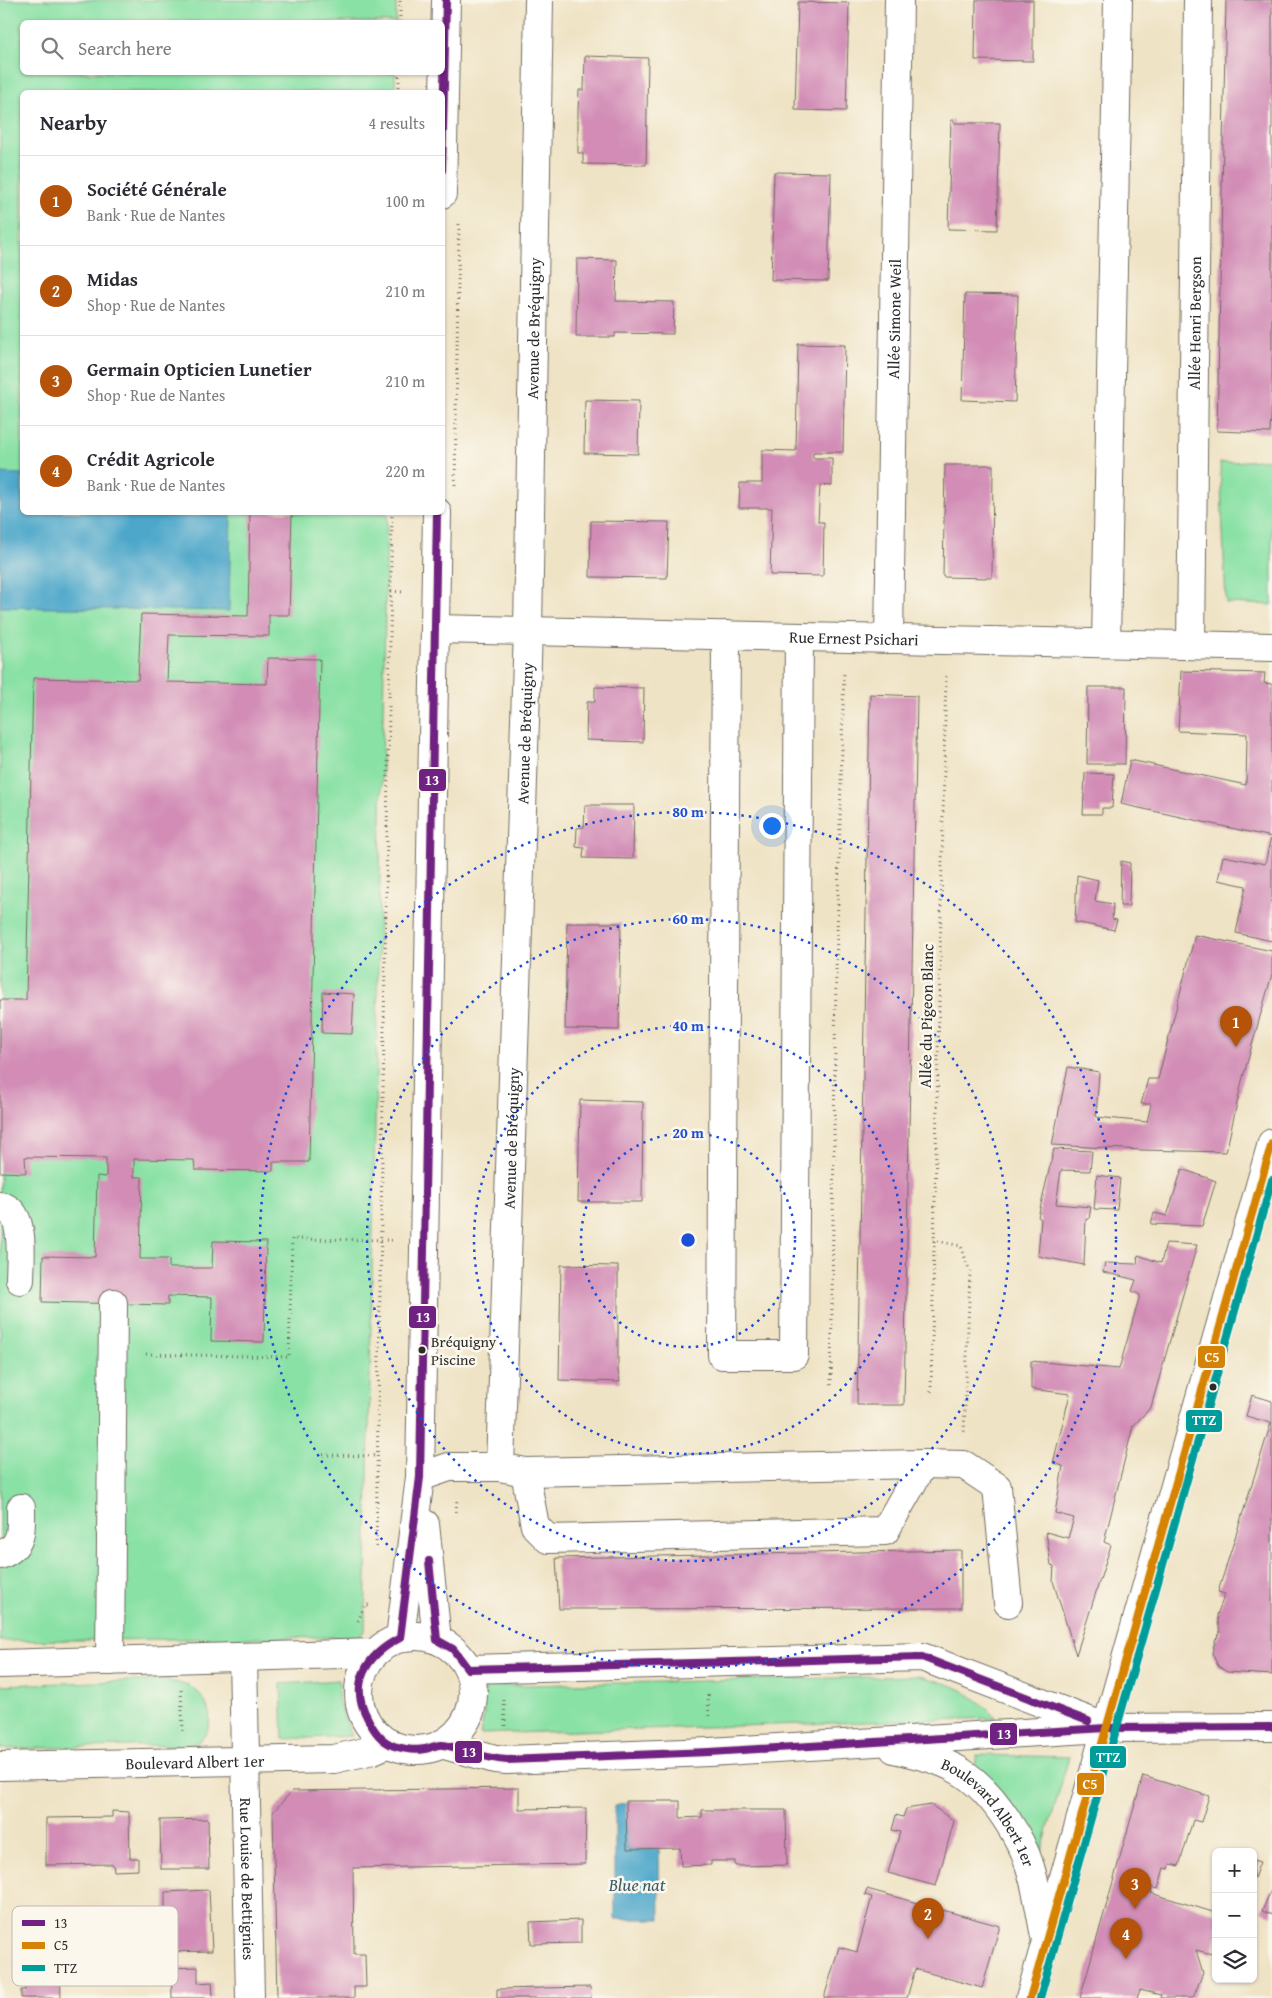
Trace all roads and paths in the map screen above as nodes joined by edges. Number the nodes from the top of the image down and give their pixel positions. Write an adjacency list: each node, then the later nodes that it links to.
1 (400, 0): 7 (path)
2 (446, 0): 8 (street)
3 (539, 0): 16 (street, Avenue de Bréquigny)
4 (899, 0): 20 (street, Allée Simone Weil)
5 (1118, 0): 22 (street)
6 (1198, 0): 23 (street, Allée Henri Bergson)
7 (400, 20)
8 (445, 48)
9 (399, 75): 11 (path)
10 (444, 75): 12 (street)
11 (399, 90)
12 (444, 90)
13 (392, 515): 27 (path)
14 (437, 515): 15 (street)
15 (435, 629): 16 (street, Rue Ernest Psichari); 41 (street)
16 (528, 630): 17 (street, Rue Ernest Psichari); 40 (street, Avenue de Bréquigny)
17 (726, 635): 18 (street, Rue Ernest Psichari); 18 (street)
18 (799, 637): 19 (street, Rue Ernest Psichari)
19 (844, 638): 20 (street, Rue Ernest Psichari); 33 (path)
20 (889, 639): 21 (street, Rue Ernest Psichari)
21 (946, 640): 22 (street, Rue Ernest Psichari); 29 (path, Allée du Pigeon Blanc)
22 (1106, 643): 23 (street, Rue Ernest Psichari)
23 (1191, 645): 24 (street, Rue Ernest Psichari)
24 (1272, 647)
25 (1272, 1143): 59 (street)
26 (0, 1206): 30 (street)
27 (380, 1240): 28 (path); 32 (path); 36 (path)
28 (399, 1240)
29 (933, 1240): 34 (path, Allée du Pigeon Blanc); 38 (path)
30 (20, 1280)
31 (113, 1303): 32 (street)
32 (113, 1354): 54 (street)
33 (831, 1384)
34 (931, 1392)
35 (323, 1455): 36 (path)
36 (378, 1456): 45 (path)
37 (923, 1464): 38 (street); 40 (street); 40 (street, Avenue de Bréquigny)
38 (964, 1465): 46 (street)
39 (458, 1467): 40 (street); 41 (street); 43 (path)
40 (512, 1469)
41 (420, 1477): 47 (street); 50 (street)
42 (21, 1508): 44 (street)
43 (456, 1516)
44 (0, 1554)
45 (376, 1556)
46 (1008, 1603)
47 (404, 1605): 48 (path); 49 (street)
48 (354, 1629)
49 (400, 1638): 50 (street); 51 (street)
50 (437, 1640): 57 (street)
51 (375, 1652): 52 (street); 60 (street)
52 (243, 1657): 53 (street); 64 (street, Rue Louise de Bettignies)
53 (180, 1659): 54 (street); 65 (path)
54 (110, 1661): 56 (street)
55 (708, 1662): 57 (street); 59 (street); 63 (path)
56 (0, 1664)
57 (468, 1669): 62 (street)
58 (1272, 1727): 59 (street, Boulevard Albert 1er)
59 (1106, 1728): 61 (street, Boulevard Albert 1er); 67 (street)
60 (389, 1743): 62 (street); 64 (street, Boulevard Albert 1er)
61 (870, 1743): 63 (street, Boulevard Albert 1er); 67 (street, Boulevard Albert 1er)
62 (441, 1744): 63 (street, Boulevard Albert 1er)
63 (709, 1752)
64 (246, 1760): 65 (street, Boulevard Albert 1er); 68 (street, Rue Louise de Bettignies)
65 (185, 1762): 66 (street, Boulevard Albert 1er)
66 (0, 1766)
67 (1046, 1940): 69 (street)
68 (250, 1998)
69 (1030, 1998)

